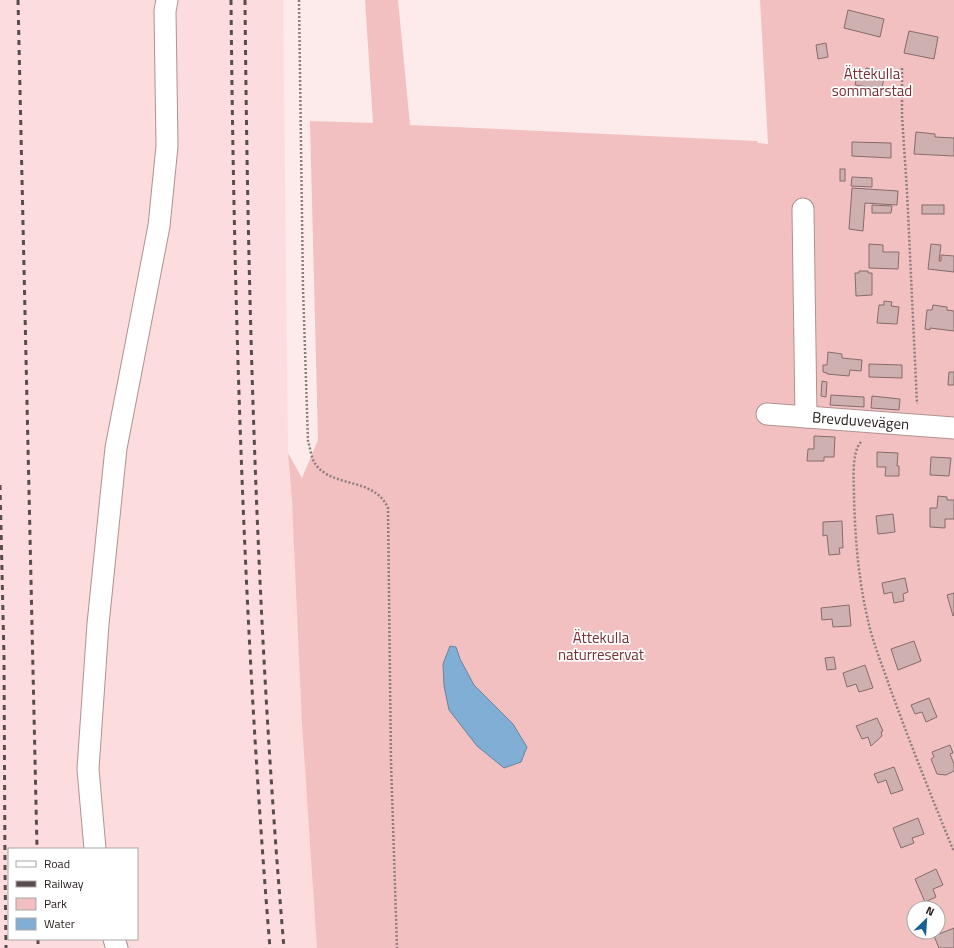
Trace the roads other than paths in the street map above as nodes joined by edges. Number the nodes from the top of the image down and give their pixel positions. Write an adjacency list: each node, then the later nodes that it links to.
1 (167, 0): 6 (street)
2 (803, 209): 4 (street)
3 (767, 414): 4 (street, Brevduvevägen)
4 (806, 417): 5 (street, Brevduvevägen)
5 (954, 428)
6 (95, 848)

